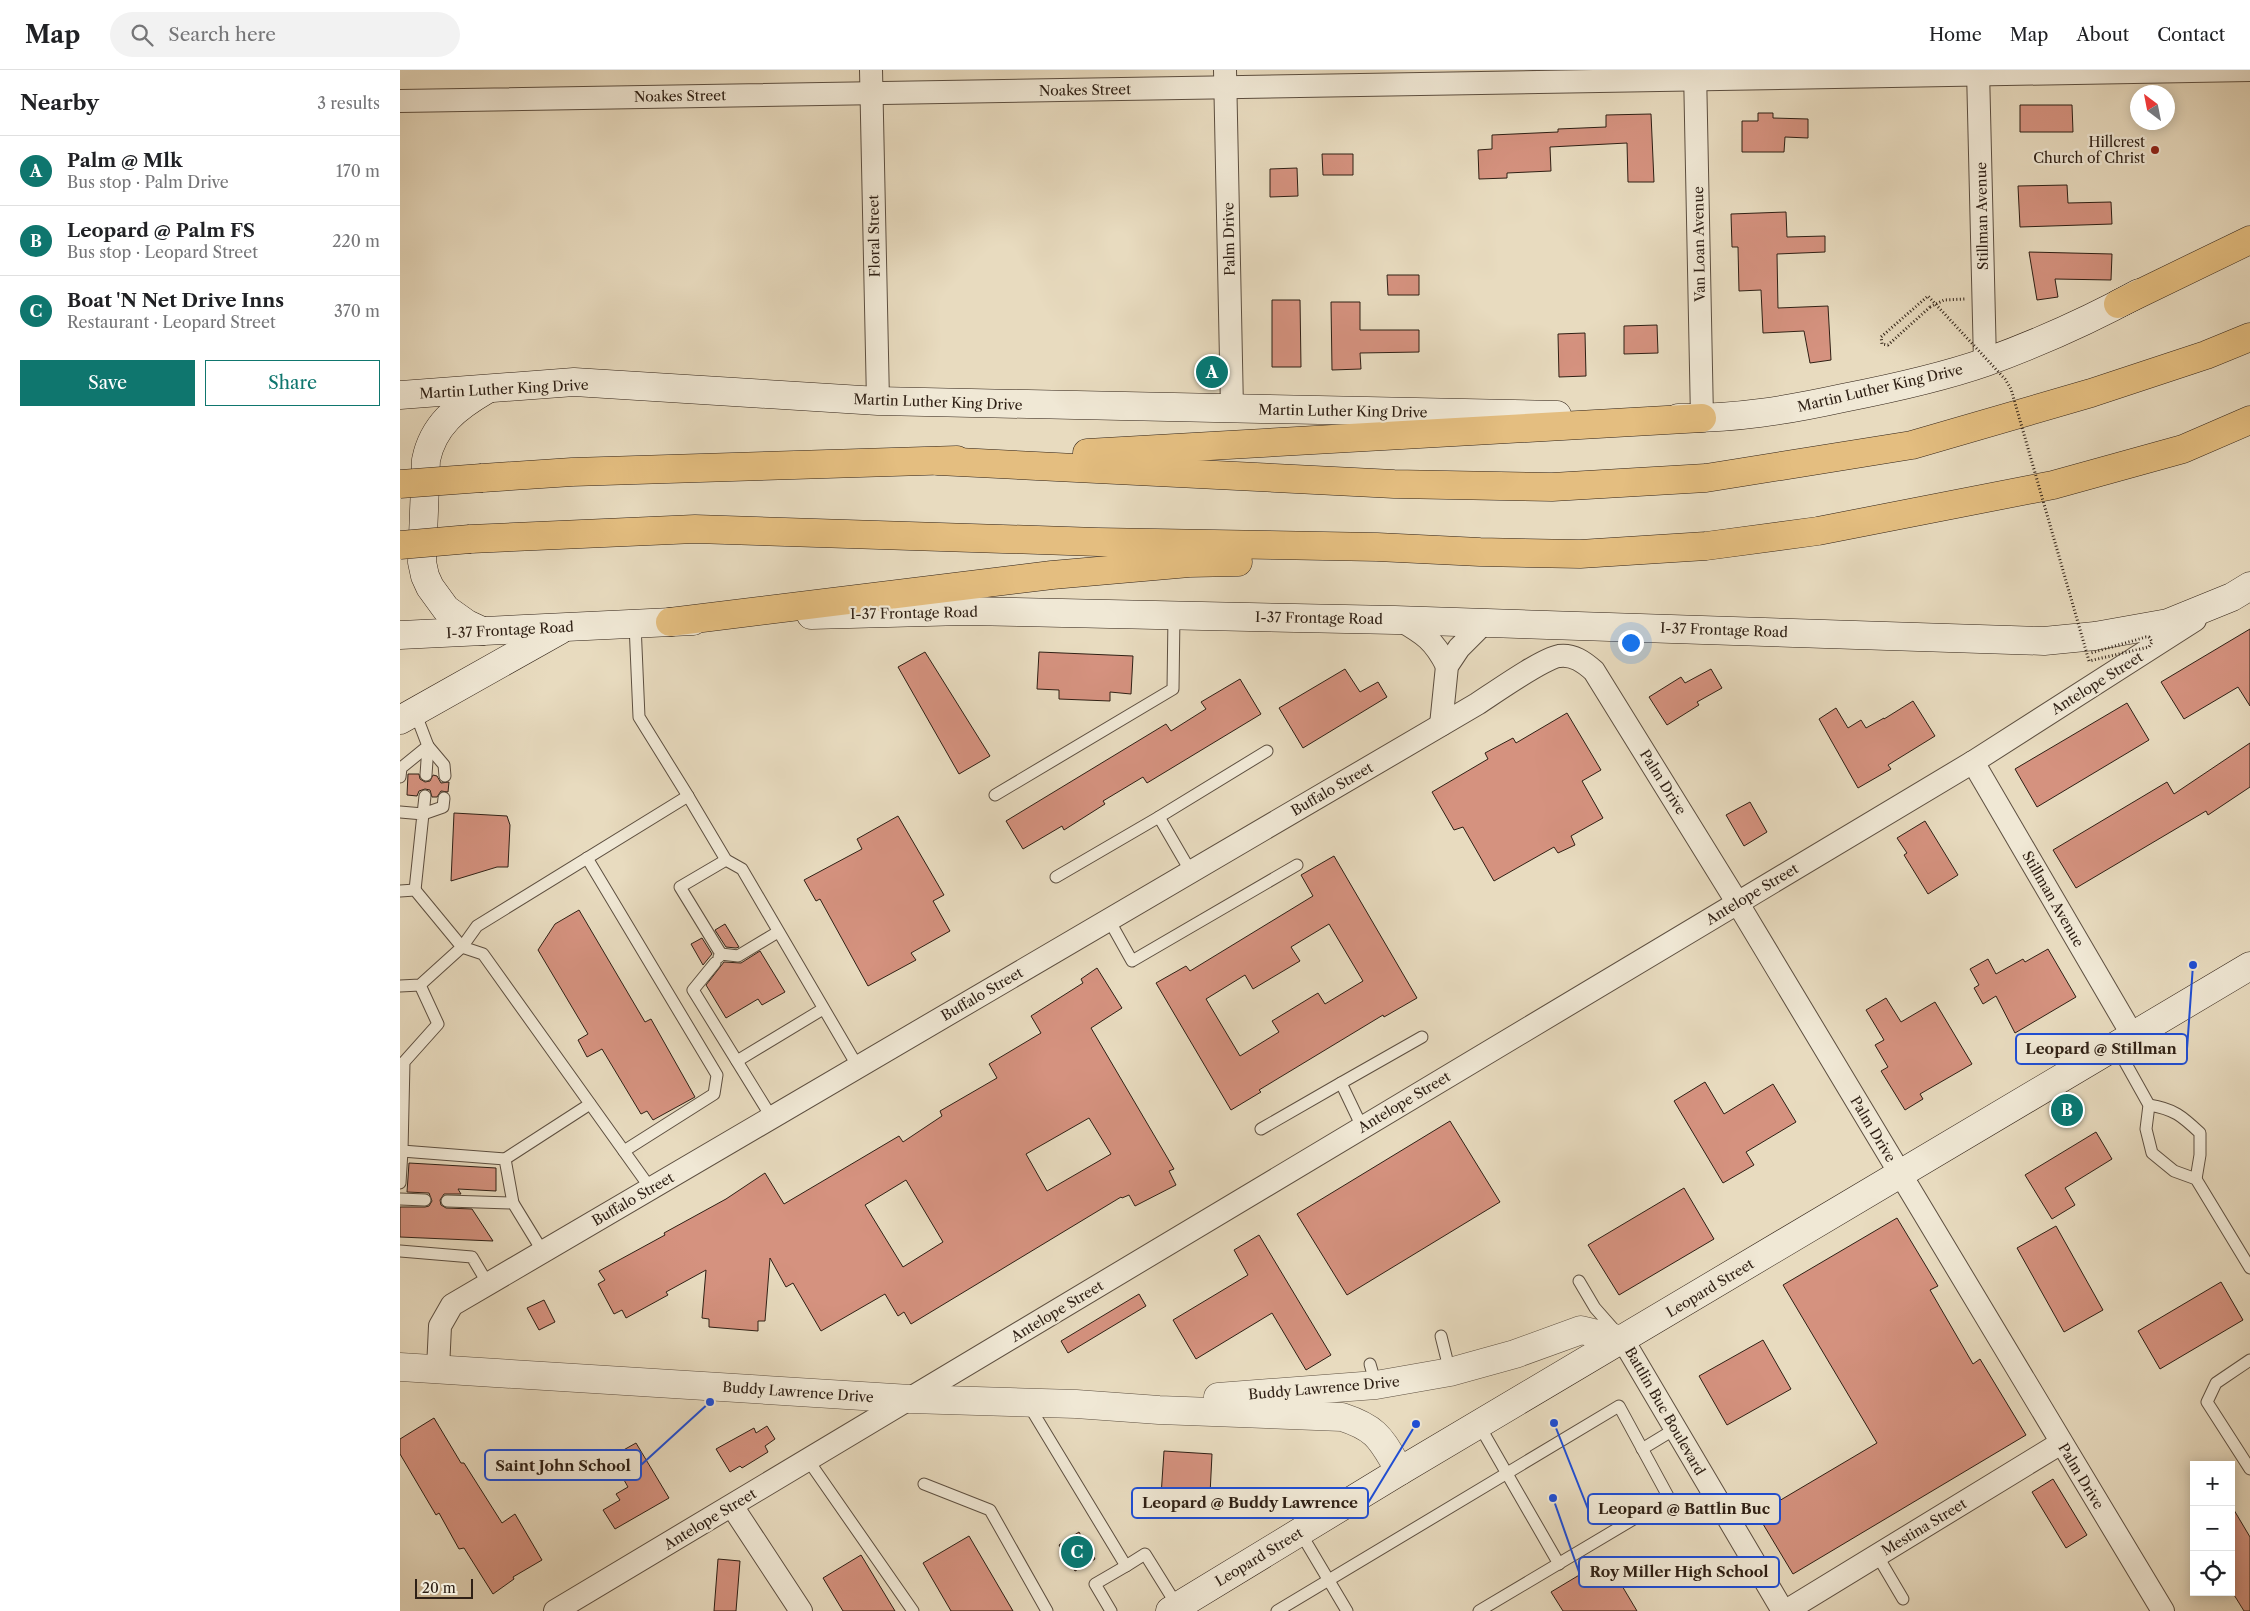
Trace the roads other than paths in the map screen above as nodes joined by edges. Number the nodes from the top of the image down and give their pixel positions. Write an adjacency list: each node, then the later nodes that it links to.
1 (871, 70): 6 (street, Floral Street)
2 (2250, 70): 3 (street, Noakes Street)
3 (1979, 72): 4 (street, Noakes Street); 12 (street, Stillman Avenue)
4 (1695, 75): 5 (street, Noakes Street); 17 (street, Van Loan Avenue)
5 (1225, 79): 6 (street, Noakes Street); 16 (street, Palm Drive)
6 (872, 93): 7 (street, Noakes Street); 15 (street, Floral Street)
7 (400, 101)
8 (2250, 232): 10 (main road, Martin Luther King Drive)
9 (2250, 240): 10 (highway)
10 (2118, 304): 12 (main road, Martin Luther King Drive)
11 (2250, 337): 21 (highway)
12 (1985, 362): 17 (main road, Martin Luther King Drive)
13 (487, 389): 14 (main road, Martin Luther King Drive); 15 (main road, Martin Luther King Drive); 32 (main road)
14 (400, 395)
15 (878, 401): 16 (main road, Martin Luther King Drive)
16 (1232, 409): 17 (main road, Martin Luther King Drive)
17 (1702, 418): 21 (highway)
18 (2250, 420): 20 (highway)
19 (2250, 427): 20 (highway)
20 (2183, 449): 24 (highway)
21 (938, 461): 22 (highway, bridge)
22 (400, 484)
23 (400, 545): 24 (highway, bridge)
24 (1480, 552): 28 (highway)
25 (2241, 592): 29 (main road, I-37 Frontage Road); 40 (street, Antelope Street)
26 (1174, 615): 27 (main road, I-37 Frontage Road); 28 (main road, I-37 Frontage Road); 44 (lane)
27 (1399, 620): 29 (main road, I-37 Frontage Road); 35 (street)
28 (670, 622): 30 (main road, I-37 Frontage Road)
29 (1484, 623): 35 (street)
30 (635, 624): 31 (main road, I-37 Frontage Road); 46 (lane)
31 (567, 627): 32 (main road, I-37 Frontage Road); 36 (main road)
32 (484, 631): 33 (main road, I-37 Frontage Road)
33 (400, 635)
34 (1572, 657): 37 (street, Buffalo Street); 58 (street, Palm Drive)
35 (1447, 666): 37 (street)
36 (407, 716): 38 (lane)
37 (1441, 725): 54 (street, Buffalo Street)
38 (428, 746): 41 (lane); 42 (lane); 43 (lane)
39 (1267, 751): 50 (lane)
40 (1973, 762): 58 (street, Antelope Street); 68 (street, Stillman Avenue)
41 (426, 775)
42 (445, 776)
43 (400, 777)
44 (995, 795)
45 (425, 796): 49 (lane)
46 (688, 796): 51 (lane); 52 (lane)
47 (444, 798): 49 (lane)
48 (400, 812): 49 (lane)
49 (423, 814): 56 (lane)
50 (1159, 816): 54 (lane); 55 (lane)
51 (587, 858): 61 (lane); 78 (lane)
52 (726, 860): 60 (lane); 62 (lane)
53 (1297, 865): 59 (lane)
54 (1191, 872): 59 (street, Buffalo Street)
55 (1056, 876)
56 (415, 890): 57 (lane); 61 (lane)
57 (400, 891)
58 (1736, 902): 75 (street, Antelope Street); 80 (street, Palm Drive)
59 (1109, 920): 70 (street, Buffalo Street)
60 (778, 932): 62 (lane); 66 (lane)
61 (462, 947): 64 (lane); 72 (lane)
62 (718, 958): 69 (lane)
63 (2250, 966): 68 (main road, Leopard Street)
64 (420, 985): 65 (lane); 77 (lane)
65 (400, 986)
66 (823, 1009): 69 (lane); 70 (lane)
67 (1422, 1037): 71 (lane)
68 (2125, 1041): 73 (lane); 80 (main road, Leopard Street)
69 (737, 1062): 74 (lane)
70 (858, 1067): 74 (street, Buffalo Street)
71 (1341, 1083): 75 (lane); 76 (lane)
72 (590, 1104): 78 (lane); 79 (lane)
73 (2149, 1105): 81 (lane); 81 (lane)
74 (772, 1118): 85 (street, Buffalo Street)
75 (1362, 1127): 100 (street, Antelope Street)
76 (1261, 1129)
77 (402, 1151): 79 (lane); 82 (lane)
78 (624, 1151): 85 (lane)
79 (506, 1159): 87 (lane)
80 (1900, 1174): 94 (main road, Leopard Street); 107 (street, Palm Drive)
81 (2196, 1179): 90 (lane)
82 (400, 1183)
83 (418, 1188): 86 (lane)
84 (458, 1189): 87 (lane)
85 (651, 1189): 89 (street, Buffalo Street)
86 (400, 1199)
87 (513, 1203): 89 (lane)
88 (400, 1252): 92 (lane)
89 (543, 1252): 92 (street, Buffalo Street)
90 (2250, 1268)
91 (1579, 1281): 94 (lane)
92 (488, 1284): 97 (street, Buffalo Street)
93 (1441, 1336): 98 (lane)
94 (1623, 1340): 98 (main road, Buddy Lawrence Drive); 104 (main road, Leopard Street); 105 (street, Battlin Buc Boulevard)
95 (2250, 1360): 110 (lane)
96 (400, 1368): 97 (main road, Buddy Lawrence Drive)
97 (438, 1369): 100 (main road, Buddy Lawrence Drive)
98 (1450, 1372): 99 (main road, Buddy Lawrence Drive)
99 (1370, 1378): 102 (main road, Buddy Lawrence Drive); 103 (main road); 106 (main road)
100 (910, 1399): 101 (main road, Buddy Lawrence Drive); 109 (street, Antelope Street)
101 (1027, 1402): 102 (main road, Buddy Lawrence Drive); 118 (lane)
102 (1076, 1404): 103 (main road, Buddy Lawrence Drive)
103 (1342, 1417): 106 (main road, Buddy Lawrence Drive)
104 (1479, 1425): 111 (main road, Leopard Street); 112 (lane)
105 (1676, 1429): 108 (lane); 130 (street, Battlin Buc Boulevard)
106 (1380, 1436): 111 (main road, Buddy Lawrence Drive)
107 (2061, 1443): 116 (street, Mestina Street); 131 (street, Palm Drive)
108 (1642, 1449): 112 (lane); 117 (lane)
109 (808, 1460): 114 (street, Antelope Street); 124 (lane)
110 (2250, 1469)
111 (1400, 1471): 115 (main road, Leopard Street)
112 (1506, 1474): 117 (lane); 119 (lane)
113 (924, 1484): 125 (lane)
114 (732, 1506): 122 (street, Antelope Street); 123 (street)
115 (1300, 1532): 119 (lane); 121 (main road, Leopard Street)
116 (1877, 1555): 120 (lane); 130 (street, Mestina Street)
117 (1559, 1564): 129 (lane)
118 (1126, 1566): 121 (lane); 126 (lane)
119 (1329, 1581): 127 (lane); 128 (lane)
120 (1903, 1599)
121 (1174, 1609)
122 (554, 1611)
123 (801, 1611)
124 (913, 1611)
125 (1047, 1611)
126 (1111, 1611)
127 (1277, 1611)
128 (1346, 1611)
129 (1480, 1611)
130 (1784, 1611)
131 (2163, 1611)

